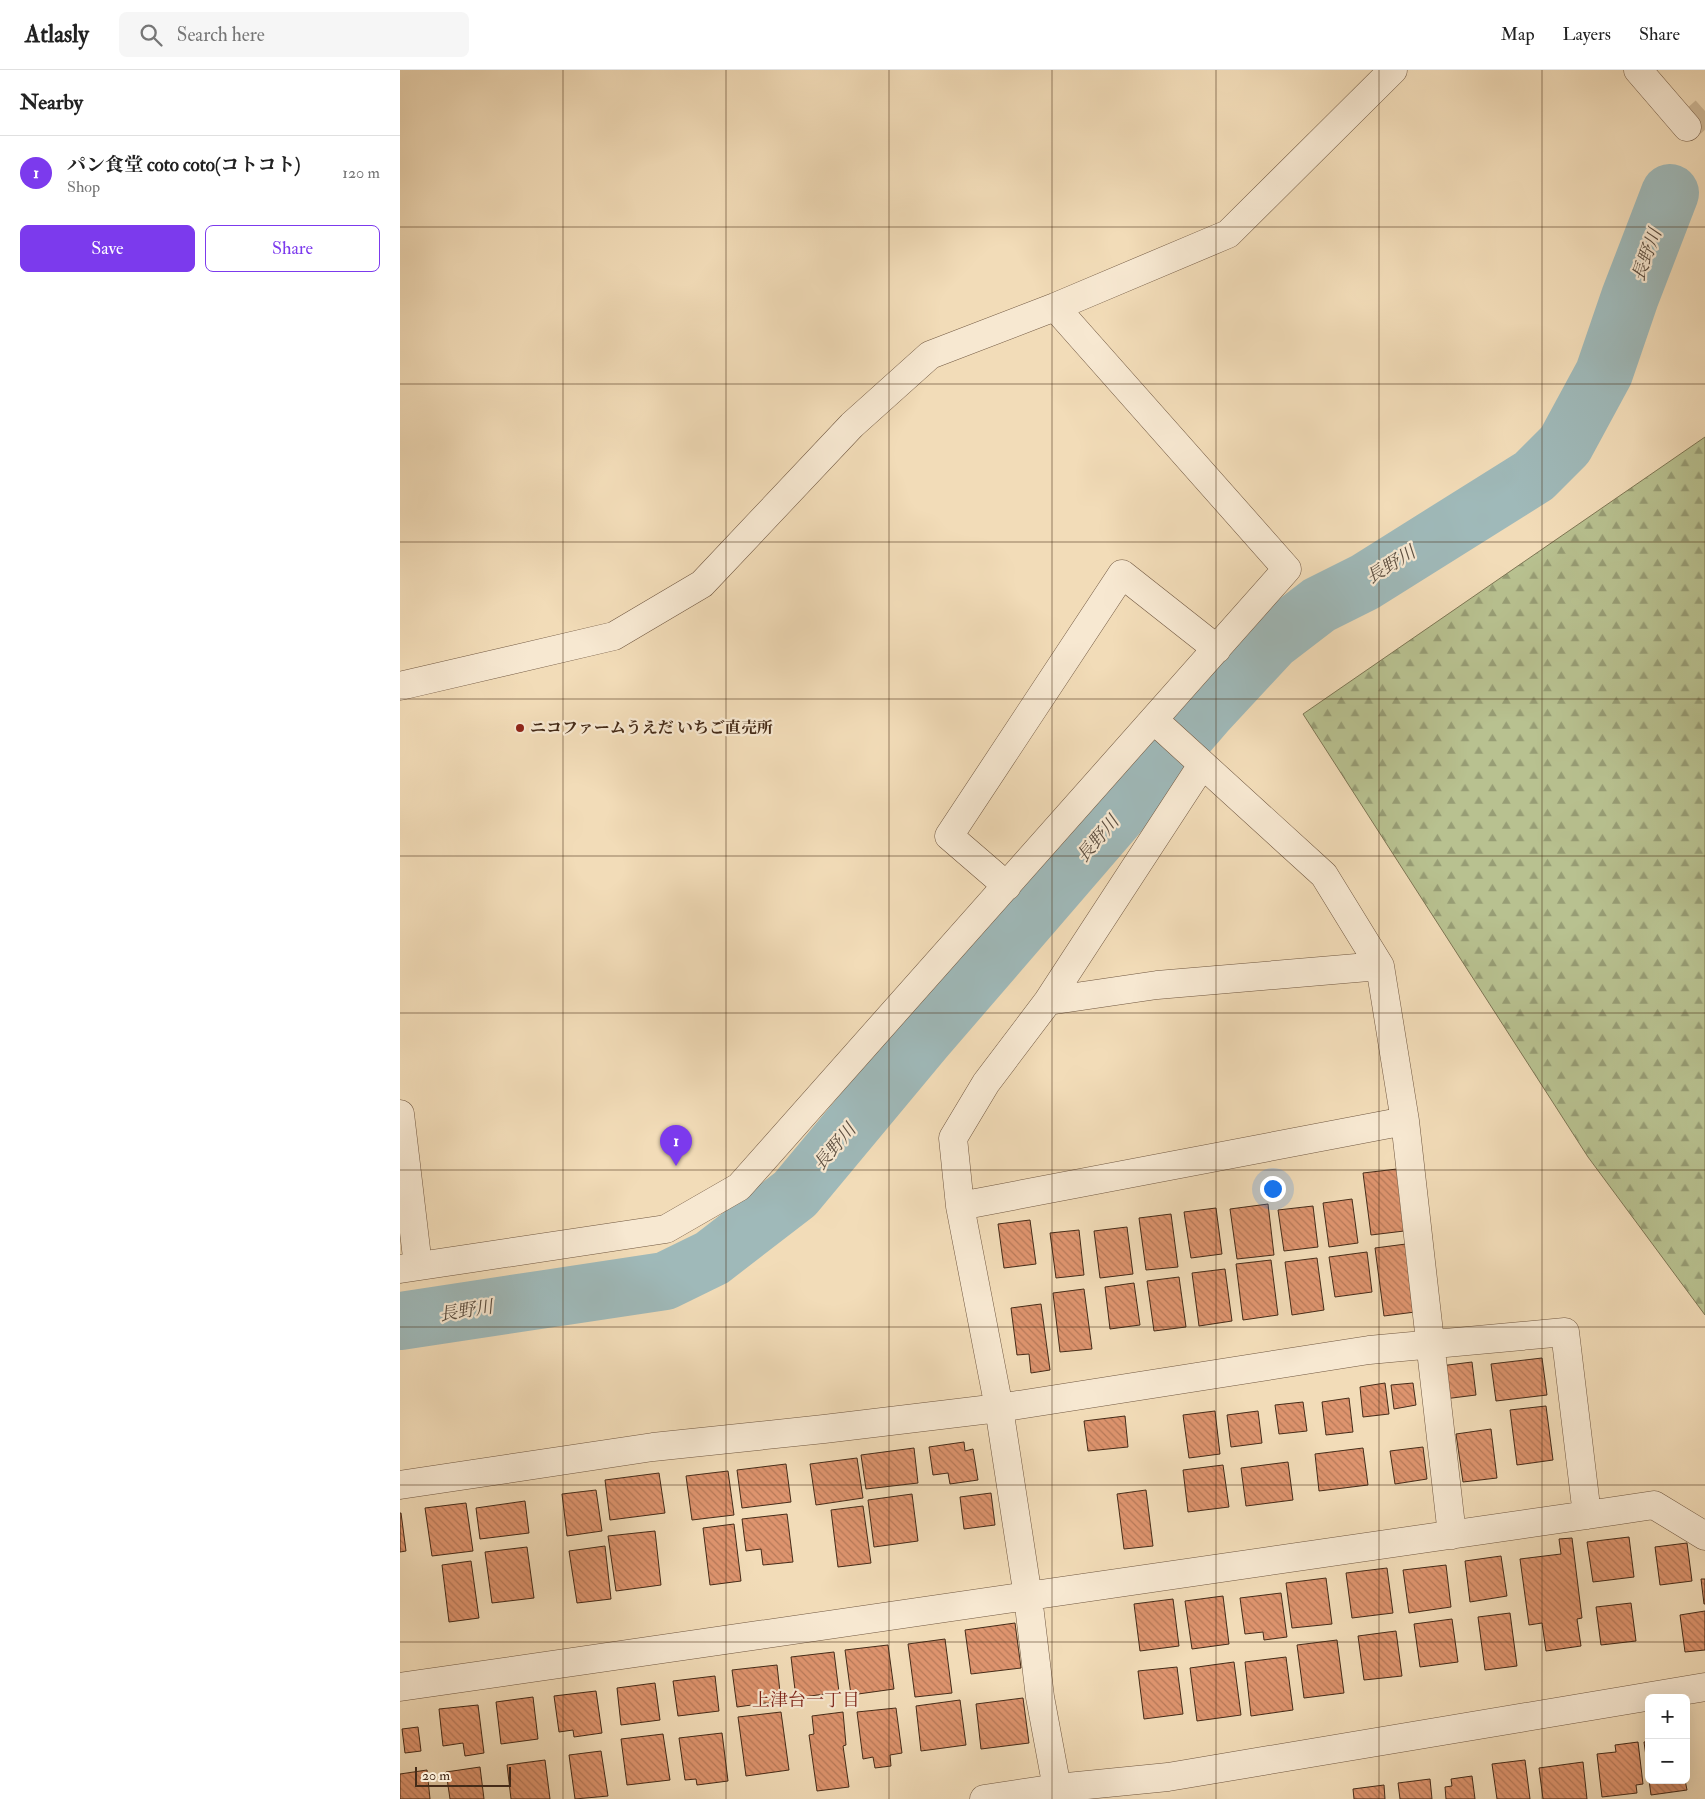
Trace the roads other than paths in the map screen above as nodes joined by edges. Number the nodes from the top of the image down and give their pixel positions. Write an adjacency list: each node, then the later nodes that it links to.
1 (1393, 70): 4 (street)
2 (1638, 70): 3 (street)
3 (1687, 127)
4 (1055, 307): 5 (street); 6 (street)
5 (1217, 649): 7 (street); 9 (street)
6 (400, 686)
7 (1154, 720): 8 (street); 9 (street)
8 (1202, 764): 10 (street); 11 (street)
9 (1006, 886): 15 (street)
10 (1380, 966): 11 (street); 13 (street)
11 (1048, 1001): 14 (street)
12 (400, 1114): 15 (street)
13 (1405, 1120): 14 (street); 16 (street)
14 (960, 1206): 17 (street)
15 (409, 1267)
16 (1429, 1344): 17 (street); 19 (street); 20 (street)
17 (1000, 1408): 18 (street); 22 (street)
18 (400, 1485)
19 (1587, 1515): 20 (street); 21 (street)
20 (1452, 1535): 22 (street)
21 (1705, 1536)
22 (1028, 1597): 23 (street); 25 (street)
23 (400, 1687)
24 (1705, 1687): 25 (street)
25 (1058, 1793): 26 (street)
26 (984, 1799)

